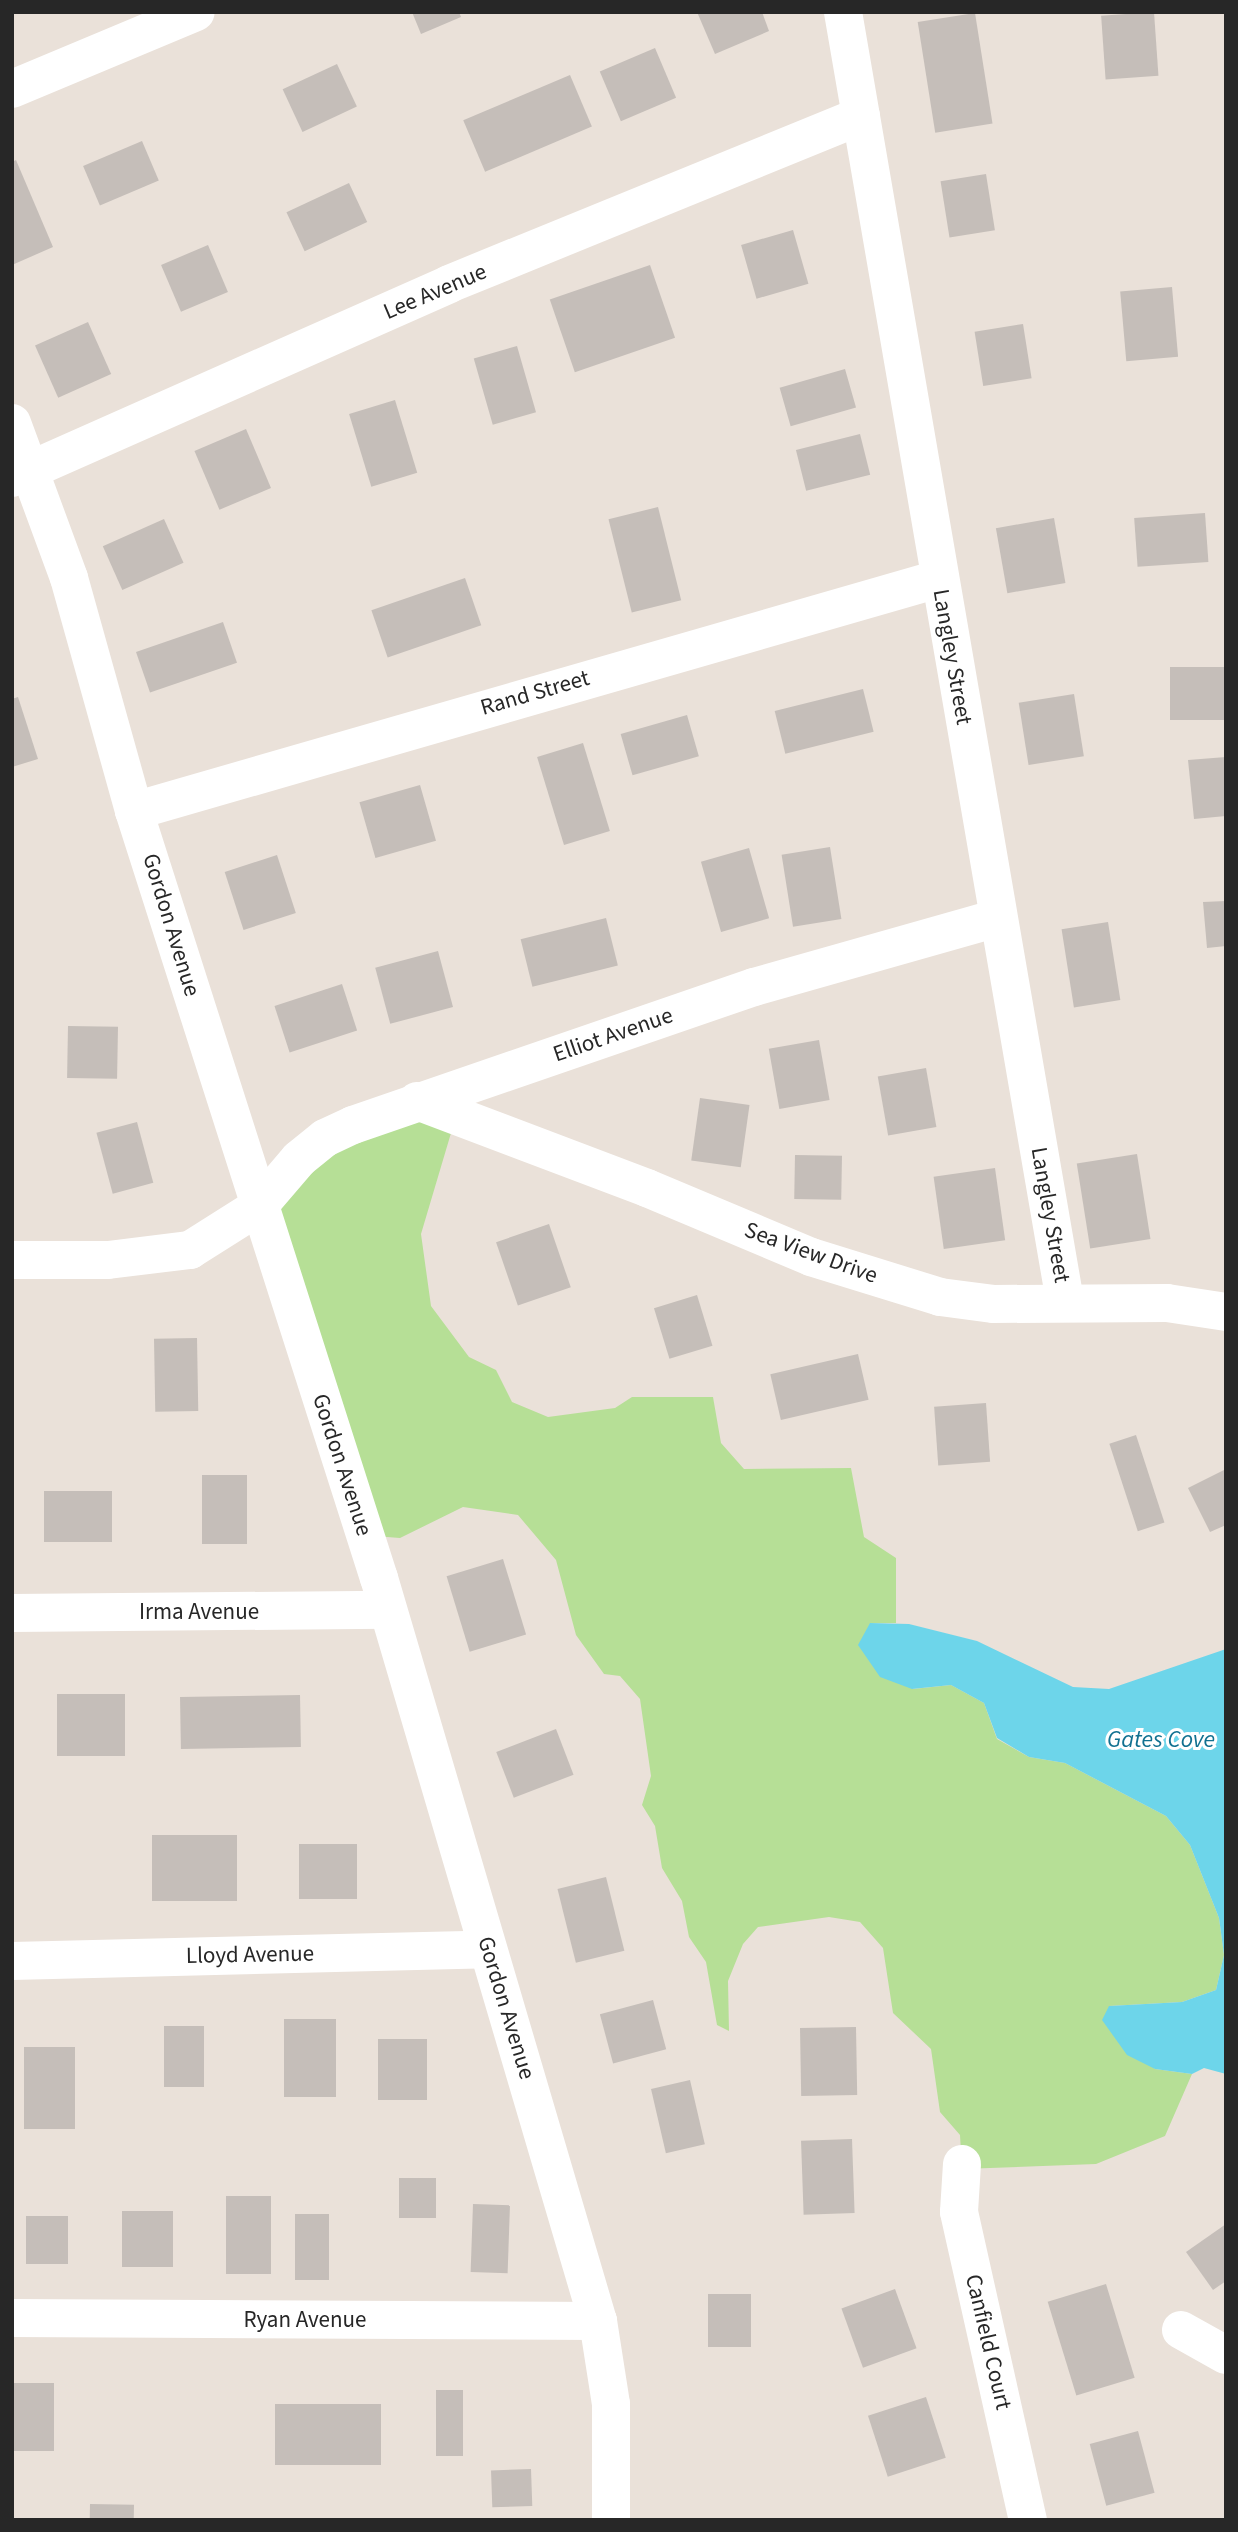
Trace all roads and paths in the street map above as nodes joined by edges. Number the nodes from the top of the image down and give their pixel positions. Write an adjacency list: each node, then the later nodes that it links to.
1 (196, 12): 3 (street)
2 (843, 12): 4 (street, Langley Street)
3 (12, 89)
4 (862, 116): 6 (street, Lee Avenue); 7 (street, Langley Street)
5 (12, 423): 6 (street, Gordon Avenue)
6 (21, 475): 8 (street, Gordon Avenue)
7 (938, 579): 8 (street, Rand Street); 9 (street, Langley Street)
8 (134, 811): 11 (street, Gordon Avenue)
9 (998, 918): 10 (street, Elliot Avenue); 13 (street, Langley Street)
10 (417, 1101): 11 (street, Elliot Avenue); 13 (street, Sea View Drive)
11 (258, 1207): 12 (street, Elliot Avenue); 15 (street, Gordon Avenue)
12 (12, 1260)
13 (1065, 1301): 14 (street, Sea View Drive)
14 (1226, 1312)
15 (386, 1610): 16 (street, Irma Avenue); 17 (street, Gordon Avenue)
16 (12, 1613)
17 (488, 1949): 18 (street, Lloyd Avenue); 21 (street, Gordon Avenue)
18 (12, 1961)
19 (962, 2164): 25 (street, Canfield Court)
20 (12, 2318): 21 (street, Ryan Avenue)
21 (598, 2321): 24 (street, Gordon Avenue)
22 (1181, 2330): 23 (street)
23 (1226, 2355)
24 (611, 2520)
25 (1028, 2520)

